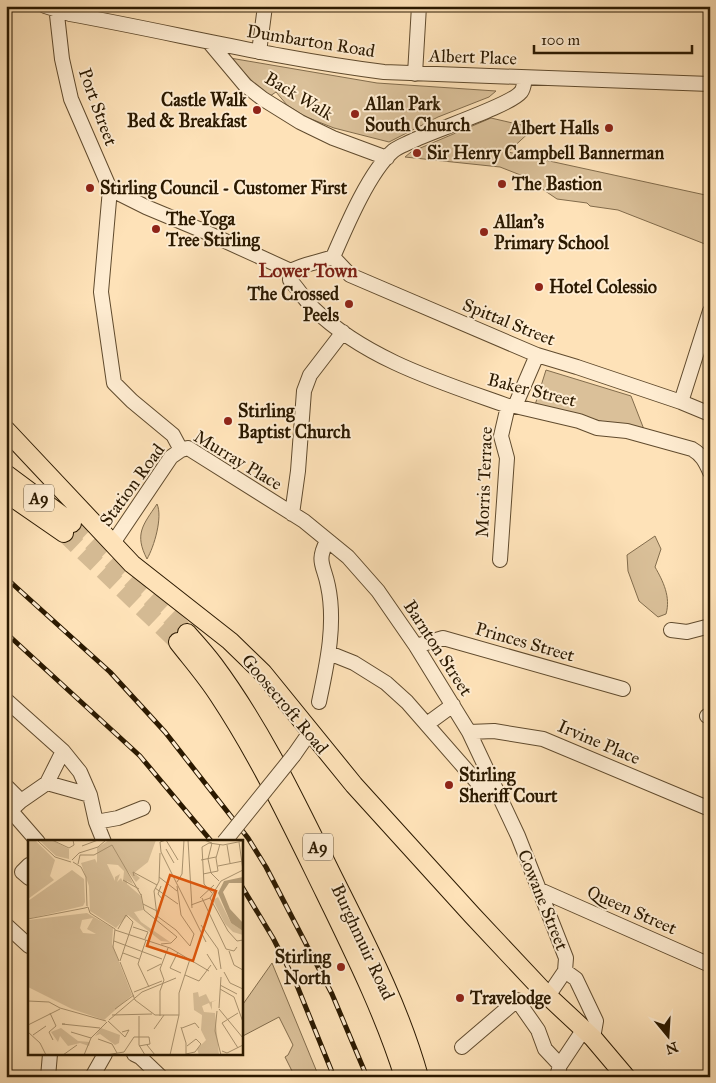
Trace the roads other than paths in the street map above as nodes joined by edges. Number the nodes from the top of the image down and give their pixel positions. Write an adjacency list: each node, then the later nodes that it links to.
1 (266, 6): 5 (street)
2 (419, 6): 6 (street)
3 (52, 7): 4 (street, Dumbarton Road); 10 (street, Port Street)
4 (209, 42): 5 (street, Dumbarton Road); 9 (street, Back Walk)
5 (259, 52): 6 (street, Dumbarton Road)
6 (415, 74): 7 (street, Albert Place)
7 (525, 78): 8 (street, Albert Place); 9 (street)
8 (710, 84)
9 (388, 158): 11 (street)
10 (110, 189): 12 (street); 20 (street, Murray Place)
11 (333, 257): 12 (street); 15 (street, Spittal Street)
12 (291, 271): 14 (street, Baker Street)
13 (710, 311): 16 (street)
14 (343, 332): 17 (street, Baker Street); 24 (street)
15 (538, 355): 16 (street, Spittal Street); 17 (street, Morris Terrace)
16 (681, 402): 18 (street, Spittal Street)
17 (512, 406): 21 (street, Baker Street); 27 (street, Morris Terrace)
18 (710, 414)
19 (6, 430): 26 (main road, Goosecroft Road)
20 (181, 450): 24 (street, Murray Place); 26 (street, Station Road)
21 (710, 472)
22 (6, 474): 23 (main road, A9)
23 (6, 492)
24 (292, 514): 25 (street, Barnton Street)
25 (327, 541): 30 (street, Barnton Street); 31 (street)
26 (113, 543): 37 (main road, Goosecroft Road)
27 (500, 560)
28 (710, 626): 29 (street)
29 (671, 630)
30 (416, 646): 32 (street, Princes Street); 35 (street, Barnton Street)
31 (329, 653): 34 (street); 36 (street)
32 (623, 689)
33 (6, 700): 39 (street)
34 (320, 702)
35 (454, 706): 36 (street); 38 (street, Barnton Street)
36 (427, 724): 42 (street)
37 (310, 732): 52 (street, bridge); 60 (main road, Goosecroft Road)
38 (469, 732): 42 (street, Barnton Street); 46 (street, Irvine Place)
39 (63, 751): 40 (street); 43 (street)
40 (47, 783): 43 (street); 44 (street)
41 (6, 786): 44 (street)
42 (488, 788): 49 (street, Barnton Street)
43 (90, 795): 48 (street)
44 (21, 801): 47 (street)
45 (143, 808): 48 (street)
46 (710, 810)
47 (8, 813): 50 (street)
48 (96, 822): 51 (street)
49 (515, 830): 55 (street, Cowane Street)
50 (36, 840)
51 (103, 840)
52 (226, 840)
53 (28, 867): 54 (street)
54 (28, 877)
55 (540, 890): 58 (street, Queen Street); 59 (street, Cowane Street)
56 (6, 925): 57 (street)
57 (28, 945)
58 (710, 965)
59 (565, 971): 60 (street, Cowane Street); 61 (street, Cowane Street)
60 (548, 996): 61 (main road)
61 (588, 1033): 66 (street); 72 (main road)
62 (462, 1047): 66 (street)
63 (50, 1056): 67 (street)
64 (104, 1056): 68 (street)
65 (138, 1056): 69 (street)
66 (558, 1071)
67 (48, 1077)
68 (92, 1077)
69 (161, 1077)
70 (404, 1077): 71 (main road, Burghmuir Road / A9)
71 (419, 1077)
72 (626, 1077)

